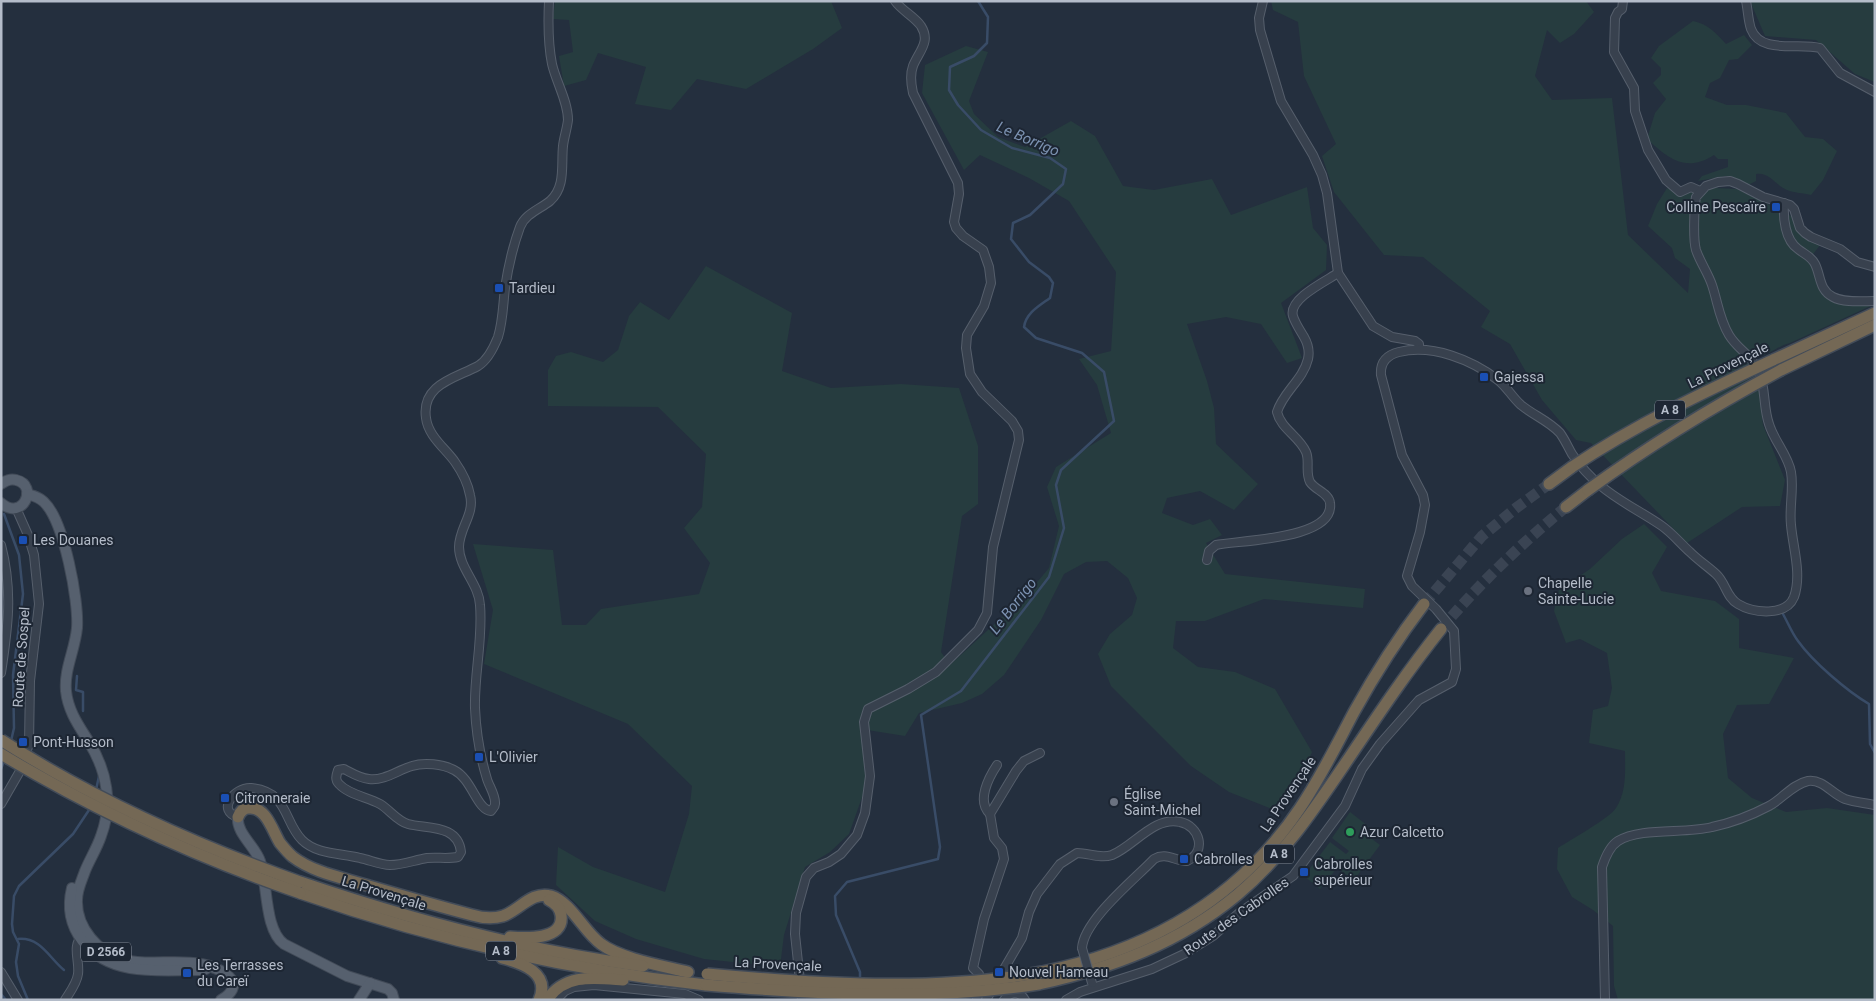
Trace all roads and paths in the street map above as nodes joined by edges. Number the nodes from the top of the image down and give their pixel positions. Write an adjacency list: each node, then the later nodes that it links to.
1 (549, 1): 34 (street)
2 (895, 1): 55 (street)
3 (1263, 1): 10 (street)
4 (1623, 1): 7 (street)
5 (1746, 1): 6 (street)
6 (1875, 92)
7 (1700, 191): 8 (street); 13 (street, Route des Cabrolles)
8 (1784, 203): 9 (street); 11 (street)
9 (1875, 267)
10 (1338, 273): 13 (street); 21 (street)
11 (1875, 301)
12 (1872, 318): 15 (highway, La Provençale / A 8, bridge); 18 (highway, La Provençale / A 8, bridge)
13 (1420, 349): 45 (street, Route des Cabrolles)
14 (2, 481): 16 (main road)
15 (1549, 484)
16 (27, 494): 19 (main road); 39 (main road, D 2566)
17 (1, 503): 19 (main road)
18 (1566, 507)
19 (16, 508): 29 (street, Route de Sospel)
20 (1, 545): 24 (street)
21 (1207, 560)
22 (1424, 604): 42 (highway, La Provençale / A 8, bridge)
23 (1441, 628): 42 (highway, La Provençale / A 8, bridge)
24 (1, 673)
25 (1, 740): 35 (highway, La Provençale / A 8, bridge)
26 (1, 744): 29 (street)
27 (1040, 753): 33 (street)
28 (1, 754): 35 (highway, La Provençale / A 8, bridge)
29 (25, 760): 31 (street, Route de Sospel)
30 (997, 765): 33 (street)
31 (1, 804)
32 (1875, 805): 61 (street)
33 (990, 814): 56 (street)
34 (238, 817): 36 (highway); 44 (main road)
35 (300, 888): 37 (highway, La Provençale / A 8); 38 (highway, La Provençale / A 8)
36 (535, 897): 38 (highway); 41 (highway)
37 (412, 928): 43 (highway, La Provençale / A 8); 51 (highway)
38 (468, 932): 41 (highway, La Provençale / A 8)
39 (81, 940): 47 (street); 48 (main road, D 2566)
40 (1, 972): 46 (street)
41 (688, 972): 42 (highway, La Provençale / A 8)
42 (707, 980): 43 (highway, La Provençale / A 8)
43 (680, 982): 52 (highway)
44 (370, 983): 49 (main road); 50 (main road)
45 (1093, 985): 57 (street, bridge); 60 (street, Route des Cabrolles)
46 (18, 1000)
47 (65, 1000)
48 (221, 1000)
49 (359, 1000)
50 (394, 1000)
51 (539, 1000)
52 (547, 1000)
53 (556, 1000): 54 (street)
54 (699, 1000)
55 (802, 1000)
56 (977, 1000)
57 (986, 1000)
58 (1004, 1000): 59 (street)
59 (1025, 1000)
60 (1066, 1000)
61 (1605, 1000)

